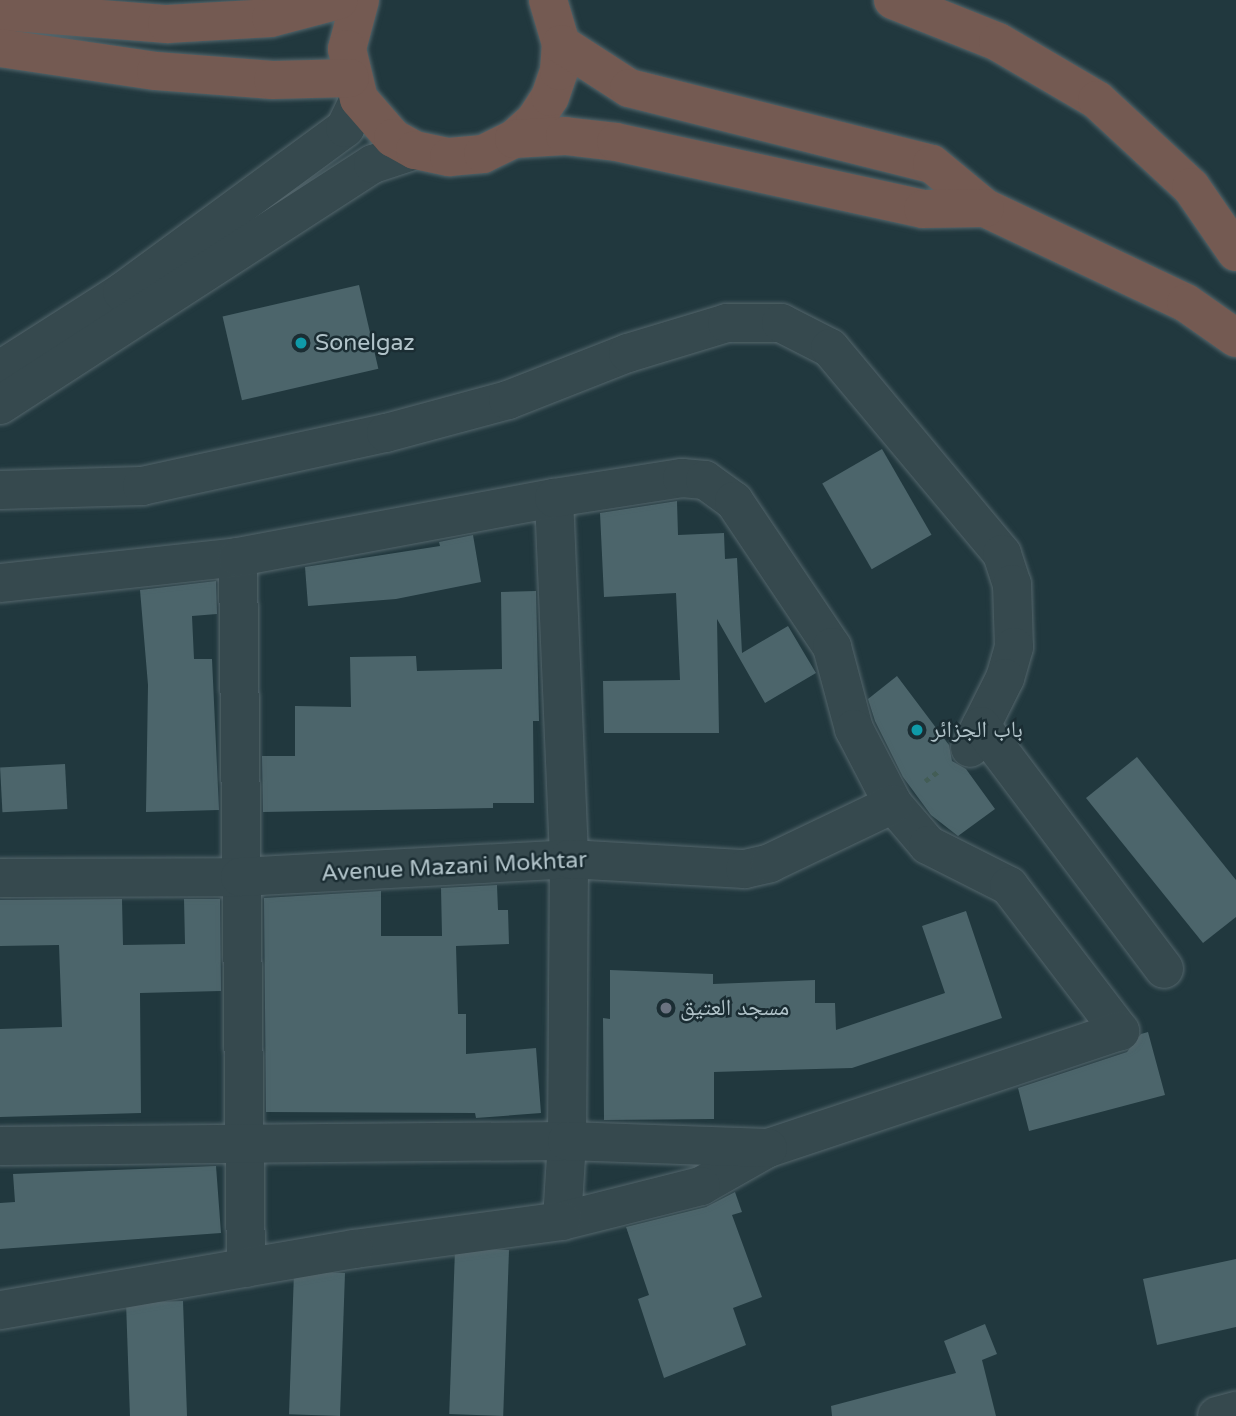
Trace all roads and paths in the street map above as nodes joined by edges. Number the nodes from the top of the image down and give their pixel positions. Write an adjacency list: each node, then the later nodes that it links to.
1 (339, 0): 5 (highway)
2 (360, 0): 8 (highway)
3 (548, 0): 6 (highway)
4 (892, 0): 12 (highway)
5 (0, 11)
6 (561, 44): 9 (highway); 11 (highway)
7 (0, 48): 8 (highway)
8 (354, 88): 10 (highway); 14 (street)
9 (514, 139): 10 (highway); 11 (highway)
10 (415, 150): 15 (street)
11 (985, 208): 13 (highway)
12 (1236, 252)
13 (1236, 338)
14 (0, 370)
15 (0, 405)
16 (0, 491): 20 (street)
17 (554, 498): 18 (street); 21 (street); 22 (street)
18 (238, 557): 19 (street); 23 (street)
19 (0, 583)
20 (975, 737): 21 (path); 25 (street)
21 (893, 804): 22 (street, Avenue Mazani Mokhtar); 29 (street)
22 (569, 859): 23 (street, Avenue Mazani Mokhtar); 26 (street)
23 (240, 877): 24 (street, Avenue Mazani Mokhtar); 27 (street)
24 (0, 878)
25 (1164, 969)
26 (567, 1141): 27 (street); 29 (street); 30 (street)
27 (245, 1143): 28 (street); 31 (street)
28 (0, 1146)
29 (768, 1148): 30 (street)
30 (562, 1222): 31 (street)
31 (246, 1268): 32 (street)
32 (0, 1310)
33 (1236, 1411): 34 (street)
34 (1217, 1416)

